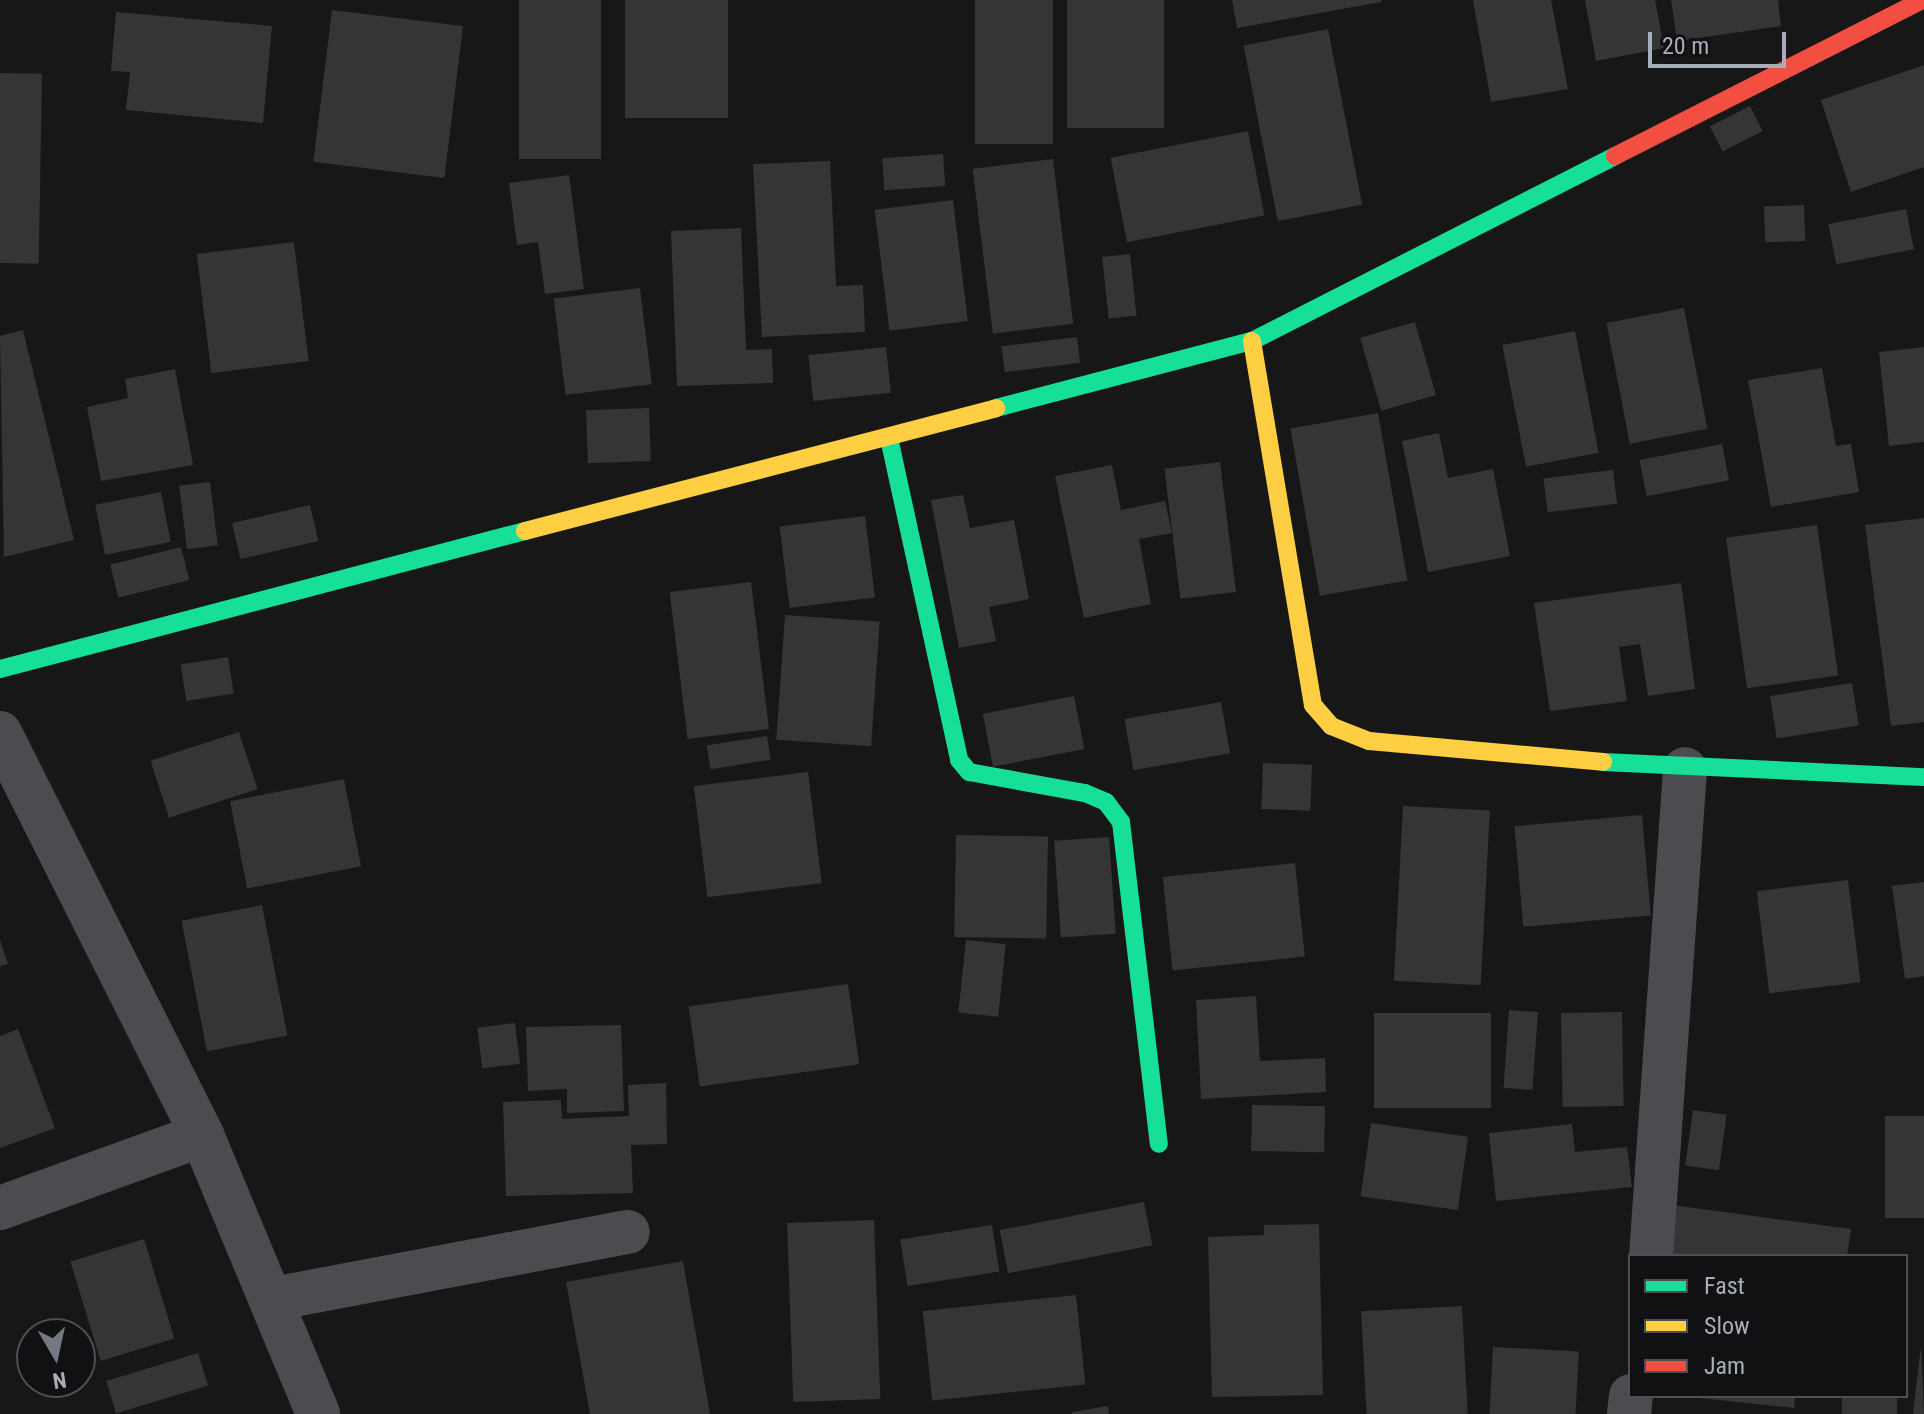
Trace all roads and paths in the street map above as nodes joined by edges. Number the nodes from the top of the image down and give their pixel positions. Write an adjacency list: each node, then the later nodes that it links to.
1 (1922, 0): 2 (street)
2 (1252, 341): 3 (street); 6 (street)
3 (889, 438): 4 (street); 9 (street)
4 (0, 669)
5 (0, 733): 8 (street)
6 (1685, 769): 7 (street); 12 (street)
7 (1924, 777)
8 (202, 1135): 10 (street); 13 (street)
9 (1159, 1144)
10 (0, 1208)
11 (628, 1232): 13 (street)
12 (1651, 1254)
13 (273, 1299): 14 (street)
14 (318, 1414)

